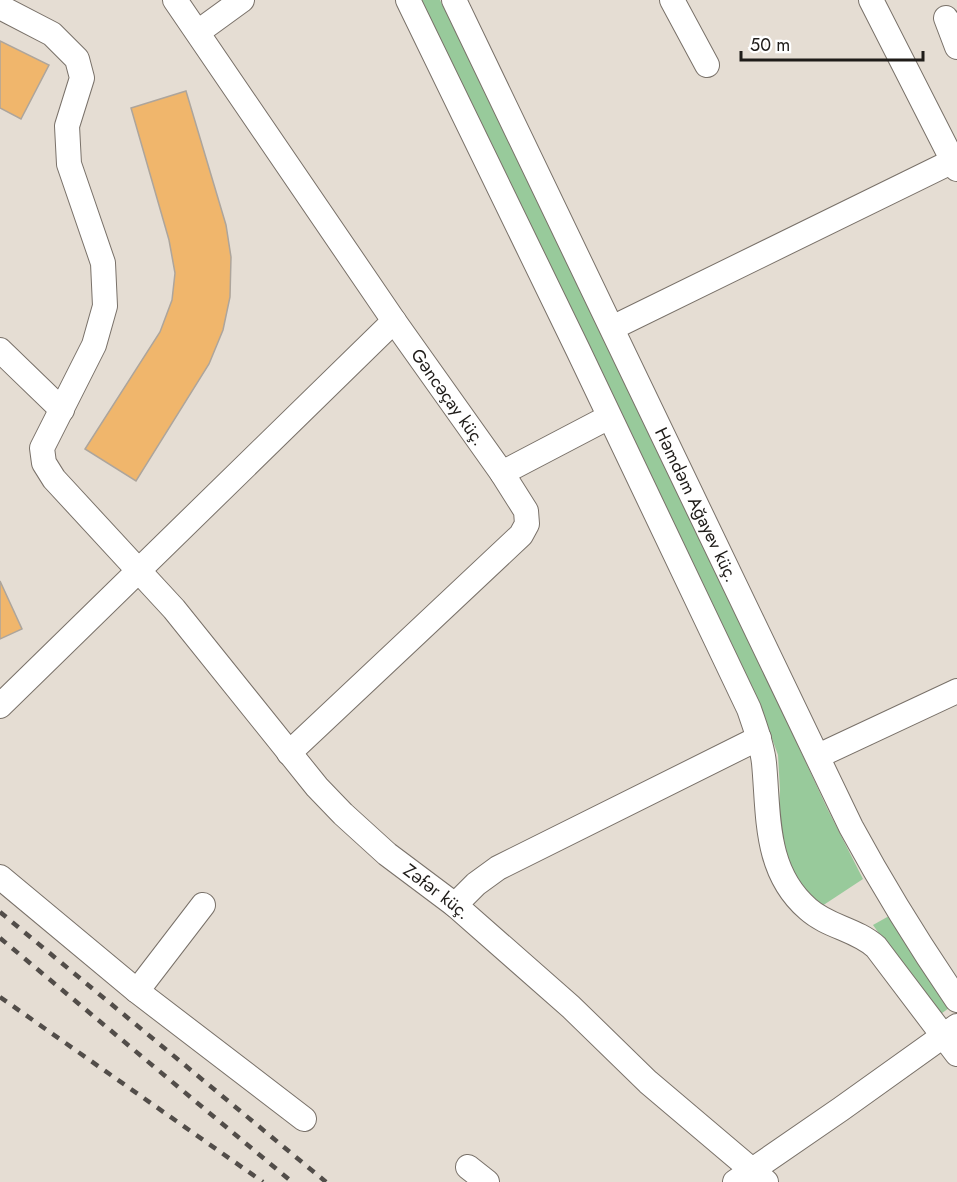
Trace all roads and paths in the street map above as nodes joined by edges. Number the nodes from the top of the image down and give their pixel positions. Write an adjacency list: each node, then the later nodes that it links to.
1 (175, 0): 9 (street, Gəncəçay küç.)
2 (242, 0): 9 (street)
3 (408, 0): 17 (street)
4 (454, 0): 14 (street, Həmdəm Ağayev küç.)
5 (672, 0): 11 (street)
6 (872, 0): 12 (street)
7 (0, 8): 16 (street, Zəfər küç.)
8 (946, 18): 10 (street)
9 (198, 32): 13 (street, Gəncəçay küç.)
10 (957, 47)
11 (707, 64)
12 (955, 165): 14 (street)
13 (394, 321): 18 (street, Gəncəçay küç.); 19 (street)
14 (612, 328): 24 (street, Həmdəm Ağayev küç.)
15 (0, 350): 16 (street)
16 (62, 410): 19 (street, Zəfər küç.)
17 (609, 417): 18 (street); 22 (street)
18 (502, 473): 23 (street, Gəncəçay küç.)
19 (140, 570): 21 (street); 23 (street, Zəfər küç.)
20 (957, 691): 24 (street)
21 (0, 706)
22 (759, 738): 27 (street); 30 (street)
23 (289, 753): 27 (street, Zəfər küç.)
24 (818, 756): 29 (street, Həmdəm Ağayev küç.)
25 (0, 877): 28 (street)
26 (203, 905): 28 (street)
27 (455, 905): 33 (street, Zəfər küç.)
28 (137, 991): 31 (street)
29 (957, 1000)
30 (952, 1038): 33 (street)
31 (304, 1119)
32 (468, 1167): 34 (street)
33 (751, 1178)
34 (487, 1182)

